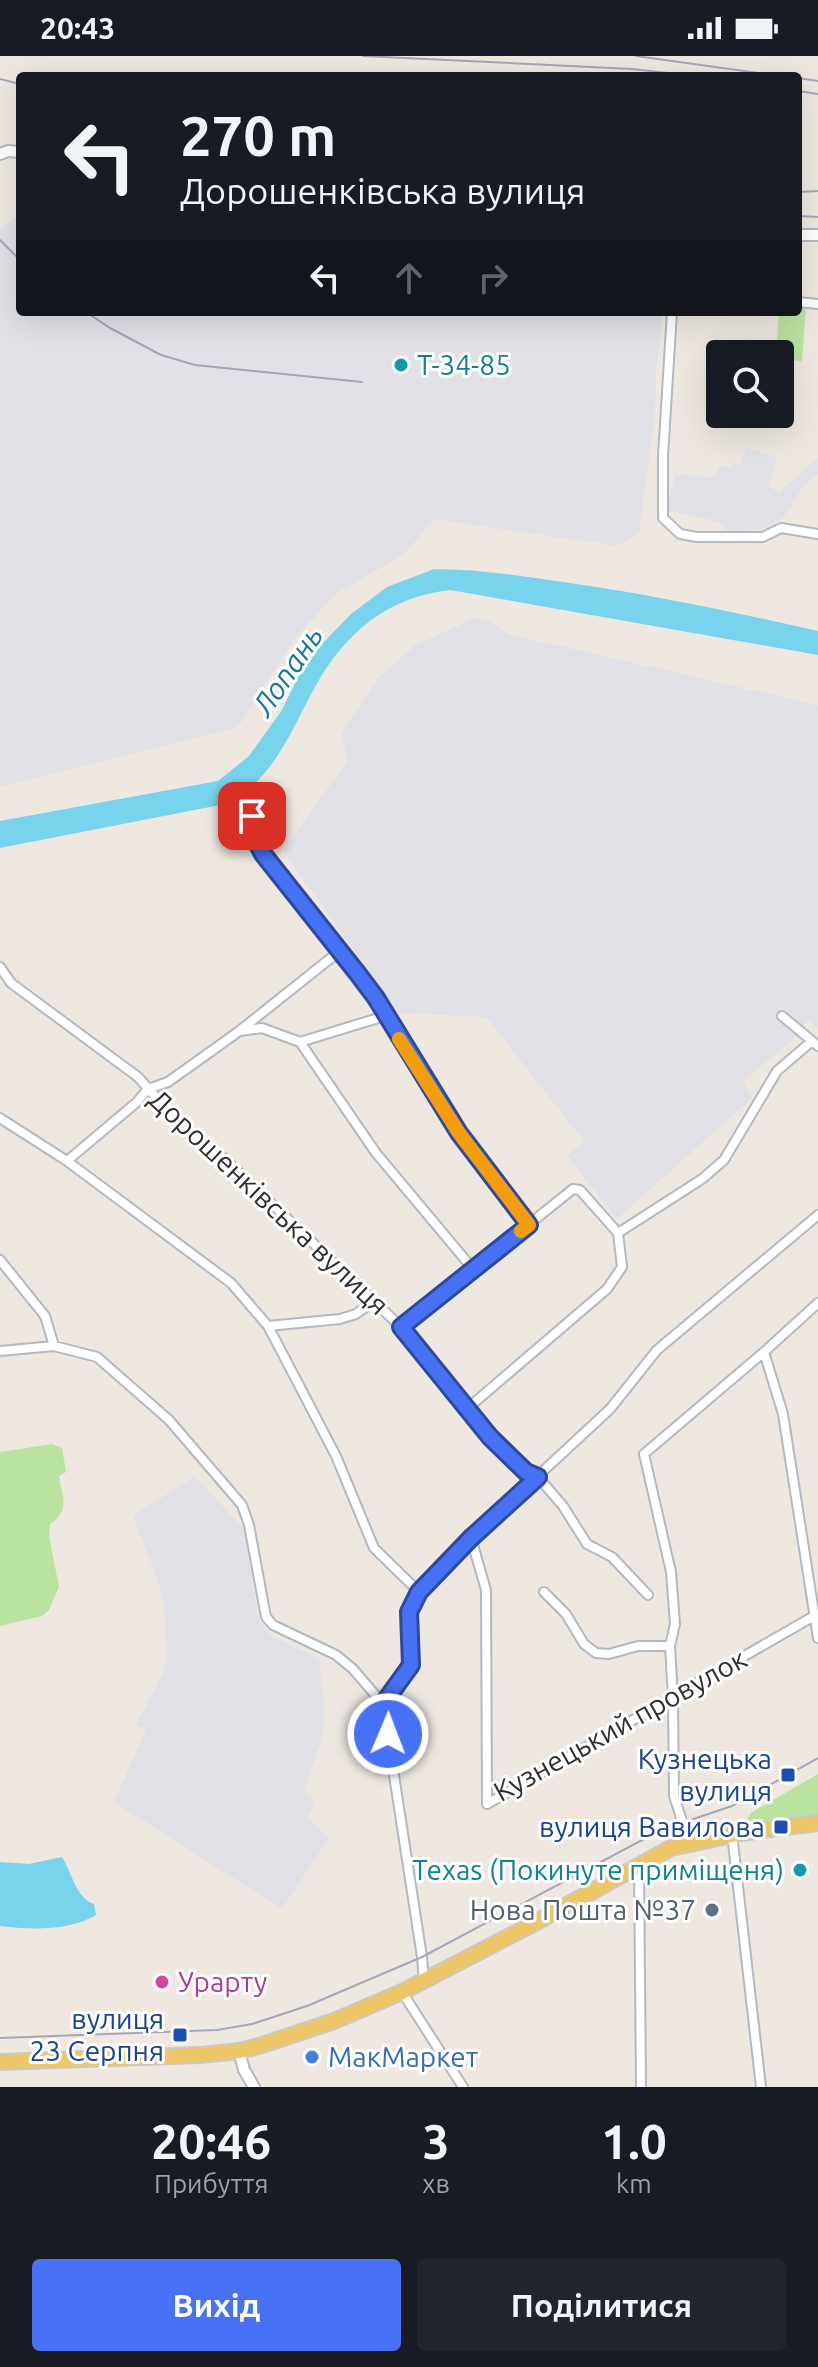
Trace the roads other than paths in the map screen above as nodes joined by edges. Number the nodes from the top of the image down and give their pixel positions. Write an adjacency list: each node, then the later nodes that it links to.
1 (672, 316): 2 (street)
2 (818, 534)
3 (252, 816): 4 (street)
4 (341, 950): 6 (street); 8 (street)
5 (0, 967): 11 (street, Дорошенківська вулиця)
6 (385, 1016): 9 (street); 15 (street)
7 (782, 1016): 10 (street)
8 (238, 1032): 9 (street); 11 (street)
9 (300, 1042): 18 (street)
10 (815, 1044): 16 (street)
11 (148, 1089): 13 (street); 19 (street, Дорошенківська вулиця)
12 (0, 1118): 13 (street)
13 (67, 1161): 21 (street)
14 (818, 1215): 27 (street)
15 (529, 1225): 16 (street); 18 (street)
16 (618, 1233): 26 (street)
17 (0, 1260): 23 (street)
18 (473, 1269): 22 (street)
19 (374, 1301): 21 (street); 22 (street, Дорошенківська вулиця)
20 (818, 1303): 25 (street)
21 (268, 1326): 29 (street)
22 (401, 1327): 26 (street, Дорошенківська вулиця)
23 (54, 1346): 24 (street); 36 (street)
24 (0, 1351)
25 (764, 1352): 32 (street); 34 (street)
26 (468, 1408): 27 (street, Дорошенківська вулиця)
27 (538, 1477): 28 (street); 31 (street, Дорошенківська вулиця)
28 (471, 1538): 29 (street); 35 (street, Кузнецький провулок)
29 (419, 1592): 36 (street)
30 (544, 1592): 34 (street)
31 (648, 1595)
32 (814, 1616): 33 (street); 35 (street, Кузнецький провулок)
33 (818, 1638)
34 (670, 1646): 35 (street)
35 (673, 1698): 39 (street)
36 (383, 1704): 41 (street)
37 (818, 1823): 38 (main road)
38 (732, 1834): 39 (main road); 48 (street)
39 (683, 1845): 40 (main road)
40 (639, 1864): 41 (main road); 47 (street)
41 (424, 1981): 42 (main road)
42 (402, 1992): 43 (main road); 46 (street)
43 (239, 2051): 44 (main road); 45 (street)
44 (0, 2062)
45 (254, 2087)
46 (463, 2087)
47 (641, 2087)
48 (761, 2087)

